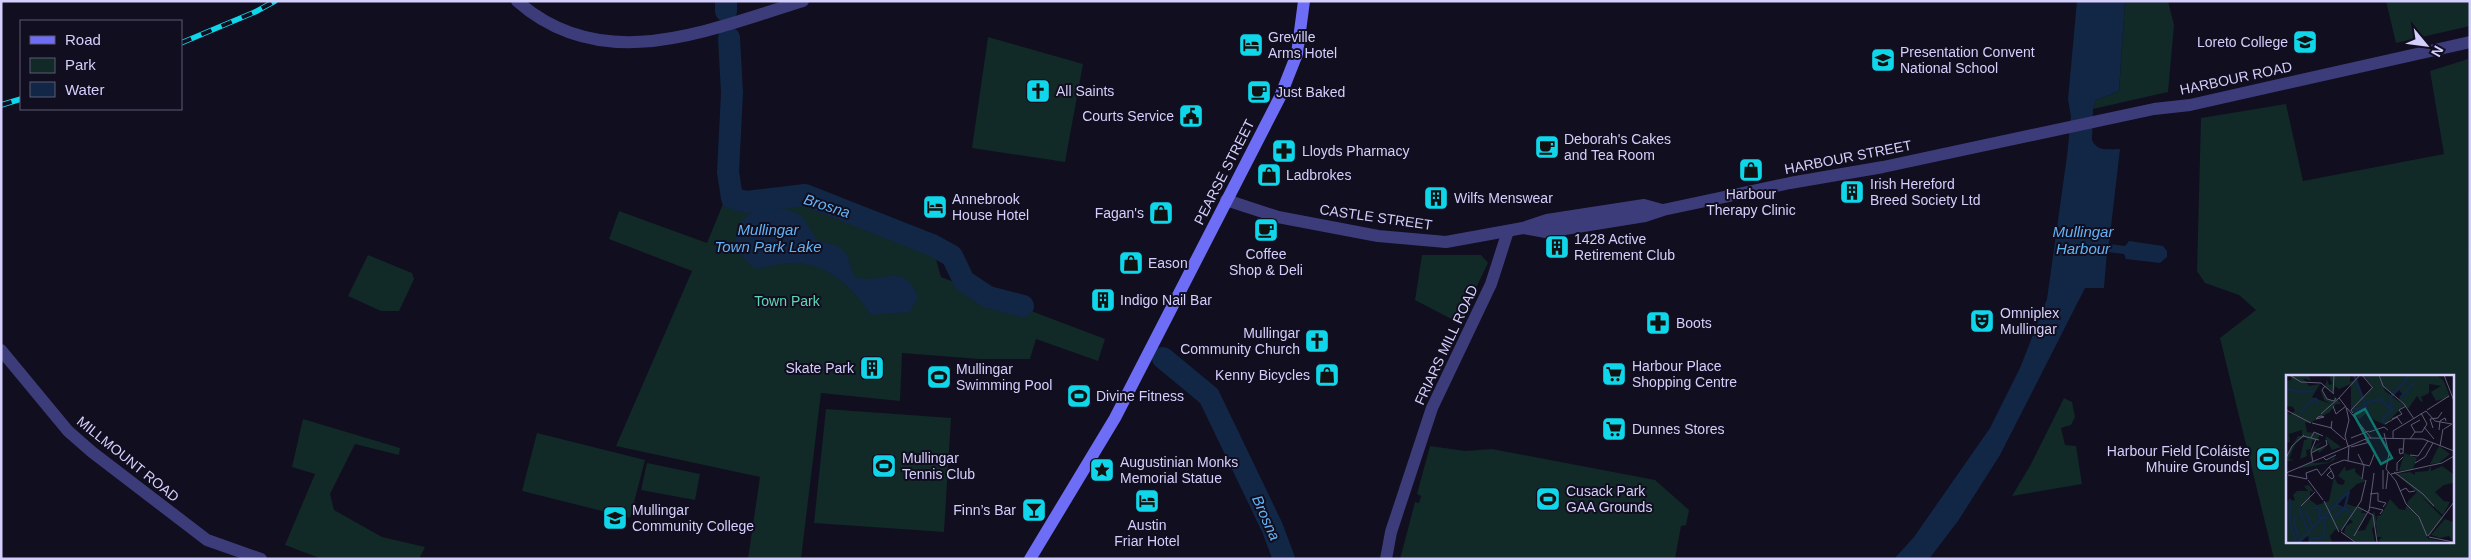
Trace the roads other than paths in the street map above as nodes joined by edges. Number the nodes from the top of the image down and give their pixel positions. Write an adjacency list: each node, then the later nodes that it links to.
1 (517, 1): 2 (street)
2 (803, 1)
3 (1304, 1): 6 (main road, PEARSE STREET)
4 (2470, 42): 5 (street, HARBOUR ROAD)
5 (2039, 133): 7 (street, HARBOUR STREET)
6 (1226, 200): 8 (street, CASTLE STREET); 11 (main road, PEARSE STREET)
7 (1524, 228): 8 (street, CASTLE STREET)
8 (1508, 231): 12 (street, FRIARS MILL ROAD)
9 (1, 350): 10 (street, MILLMOUNT ROAD)
10 (261, 559)
11 (1030, 559)
12 (1386, 559)

